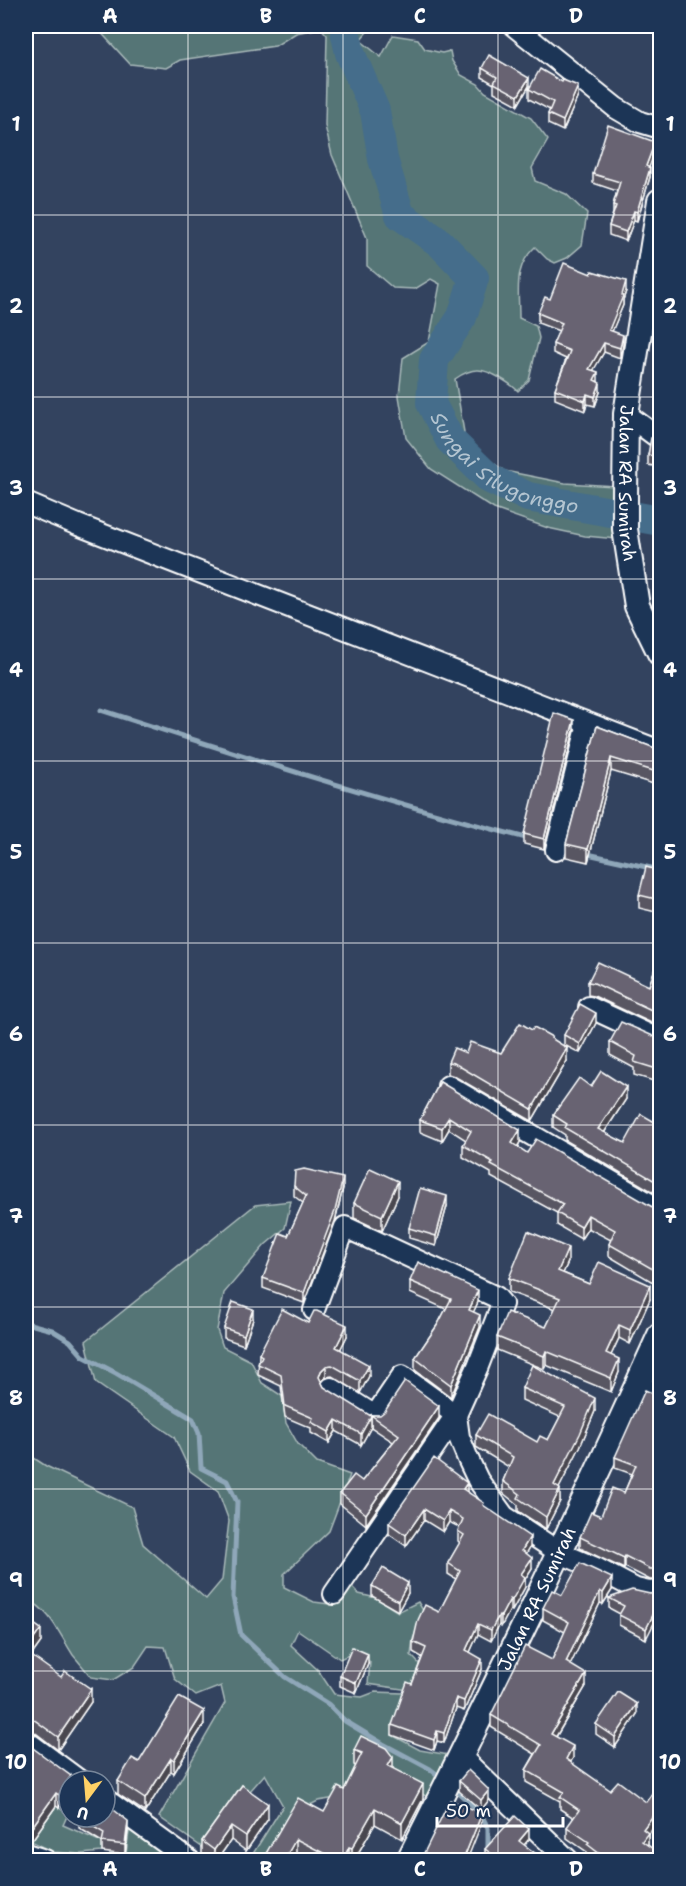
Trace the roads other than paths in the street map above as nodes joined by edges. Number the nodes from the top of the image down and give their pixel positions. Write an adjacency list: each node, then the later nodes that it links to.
1 (514, 26): 2 (street)
2 (660, 128)
3 (660, 201): 4 (main road, Jalan RA Sumirah)
4 (626, 414): 5 (street); 7 (main road, Jalan RA Sumirah)
5 (660, 439)
6 (26, 503): 8 (street)
7 (660, 653)
8 (588, 724): 9 (street); 10 (street)
9 (660, 751)
10 (556, 850)
11 (589, 1008): 12 (street)
12 (660, 1040)
13 (448, 1086): 14 (street)
14 (660, 1210)
15 (314, 1310): 20 (street)
16 (660, 1335): 17 (main road, Jalan RA Sumirah)
17 (638, 1384): 19 (street); 21 (main road, Jalan RA Sumirah)
18 (331, 1388): 20 (street)
19 (660, 1395)
20 (456, 1415): 21 (street); 23 (street)
21 (560, 1553): 22 (street); 26 (main road, Jalan RA Sumirah)
22 (660, 1591)
23 (334, 1594)
24 (26, 1741): 25 (street)
25 (64, 1769)
26 (453, 1774): 31 (main road, Jalan RA Sumirah); 32 (street)
27 (117, 1808): 30 (street)
28 (26, 1854): 29 (street)
29 (45, 1860)
30 (189, 1860)
31 (409, 1860)
32 (568, 1860)

